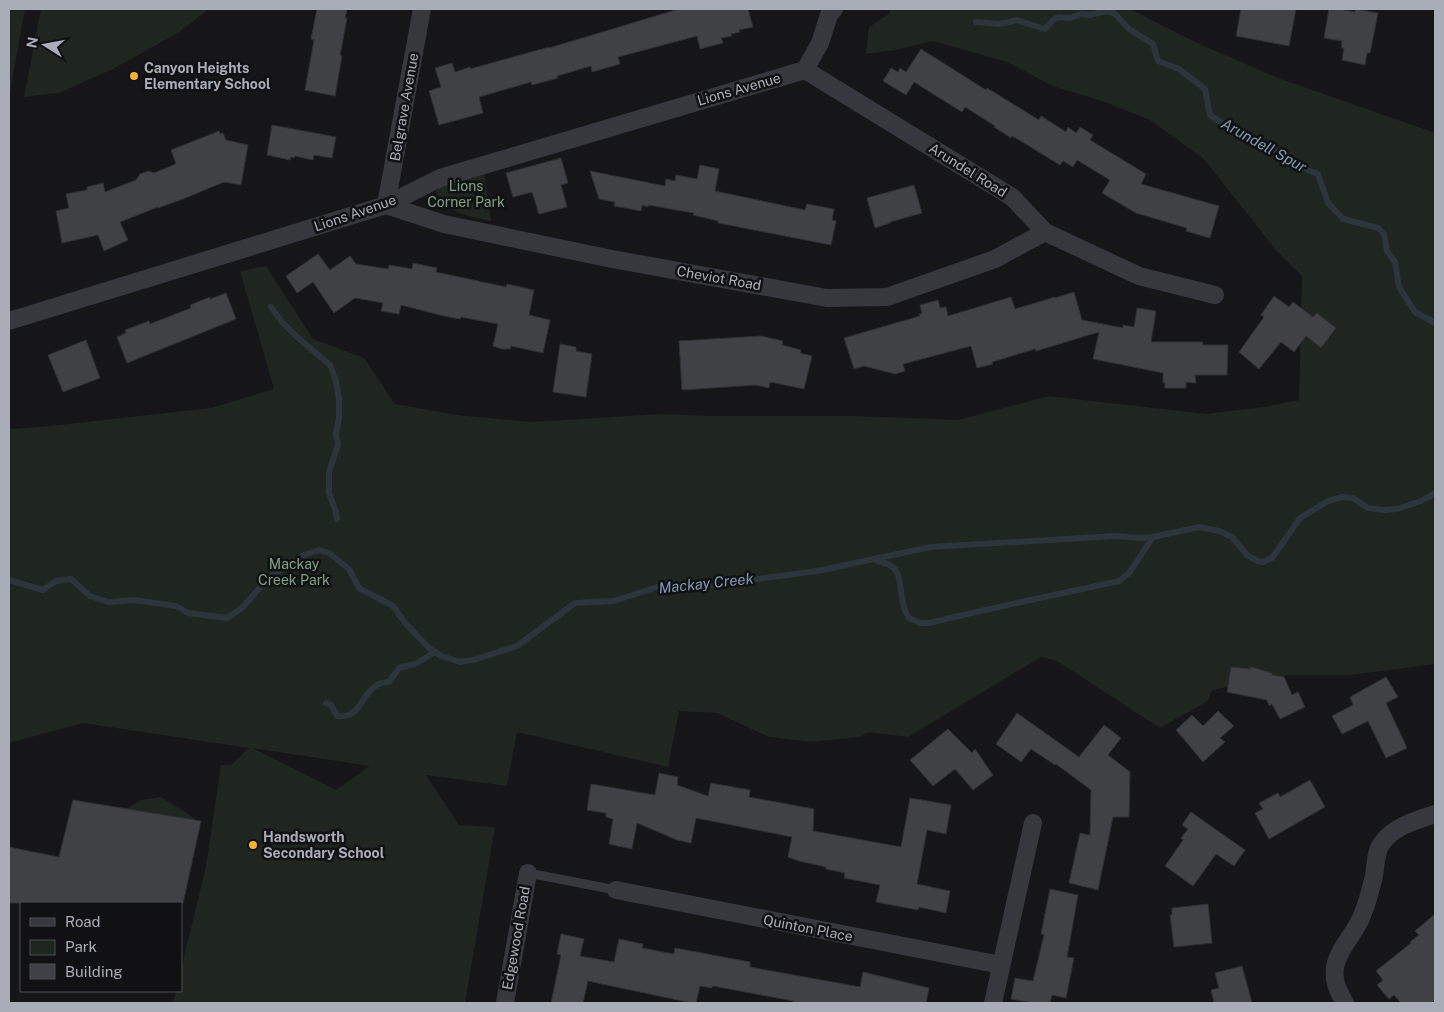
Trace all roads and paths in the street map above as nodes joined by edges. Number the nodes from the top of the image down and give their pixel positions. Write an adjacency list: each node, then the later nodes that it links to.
1 (422, 9): 4 (street, Belgrave Avenue)
2 (834, 9): 3 (street)
3 (805, 70): 4 (street, Lions Avenue); 5 (street, Arundel Road)
4 (386, 205): 5 (street, Cheviot Road); 7 (street, Lions Avenue)
5 (1045, 232): 6 (street, Arundel Road)
6 (1215, 295)
7 (9, 321)
8 (1435, 814): 15 (street)
9 (1033, 823): 12 (street)
10 (528, 873): 11 (lane); 13 (street, Edgewood Road)
11 (616, 890): 12 (street, Quinton Place)
12 (1000, 965): 14 (street)
13 (505, 1003)
14 (993, 1003)
15 (1345, 1003)

